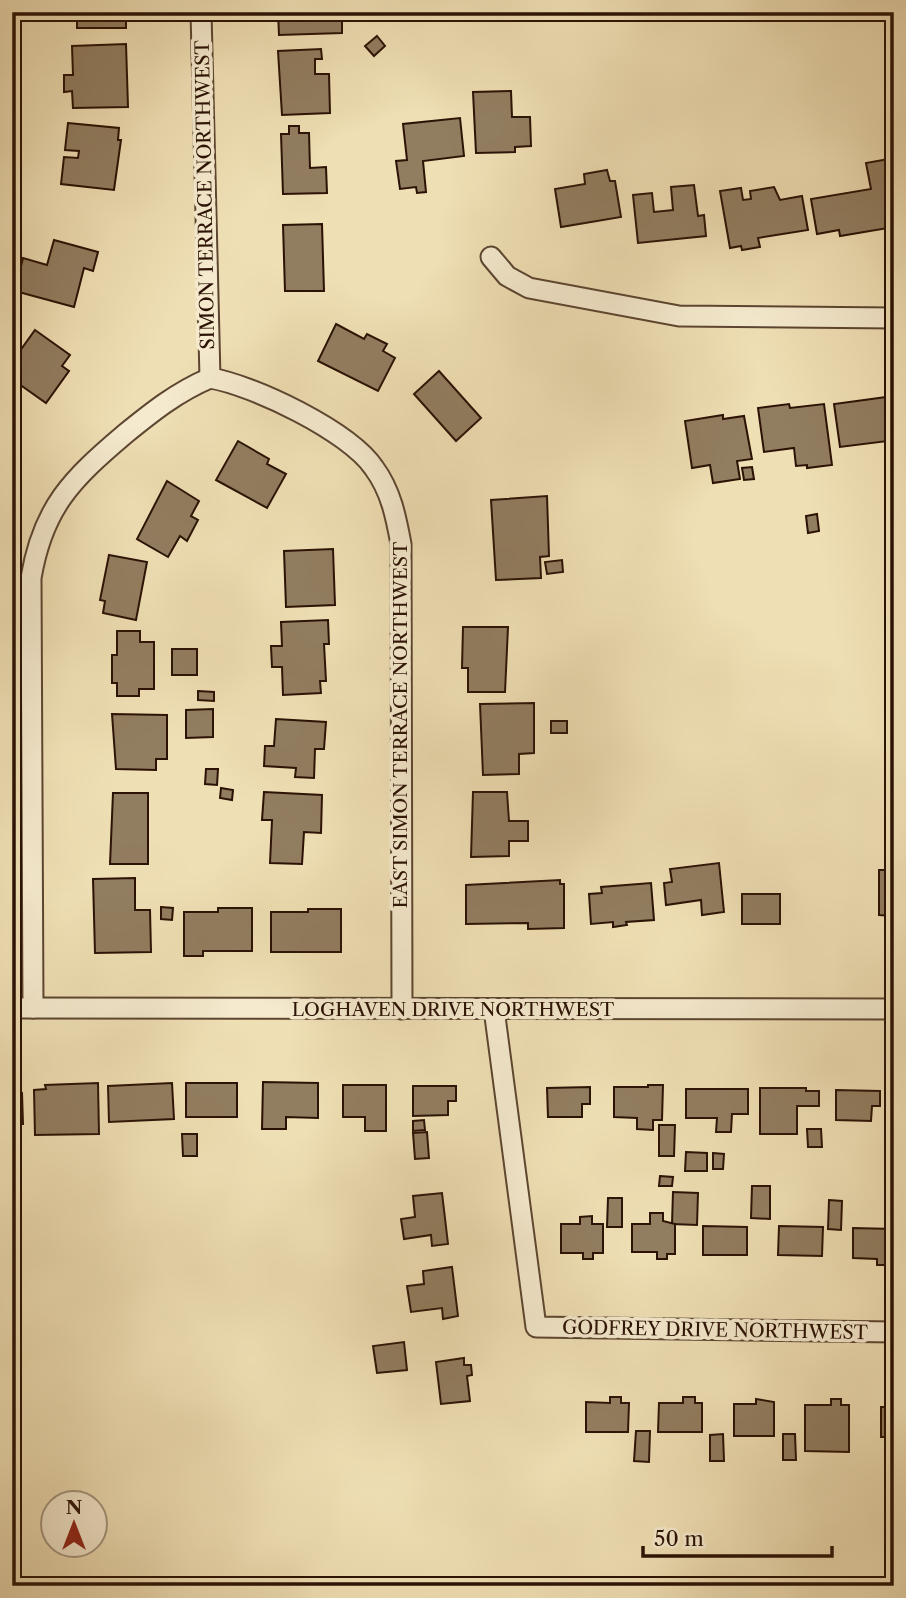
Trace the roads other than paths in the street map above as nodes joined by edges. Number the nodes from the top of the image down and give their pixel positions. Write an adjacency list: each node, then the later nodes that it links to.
1 (201, 12): 4 (street, SIMON TERRACE NORTHWEST)
2 (491, 257): 3 (street)
3 (894, 318)
4 (210, 378): 6 (street); 7 (street, EAST SIMON TERRACE NORTHWEST)
5 (12, 1008): 6 (street, LOGHAVEN DRIVE NORTHWEST)
6 (33, 1008): 7 (street, LOGHAVEN DRIVE NORTHWEST)
7 (402, 1009): 8 (street, LOGHAVEN DRIVE NORTHWEST)
8 (494, 1009): 9 (street, LOGHAVEN DRIVE NORTHWEST); 10 (street, GODFREY DRIVE NORTHWEST)
9 (894, 1009)
10 (894, 1332)

